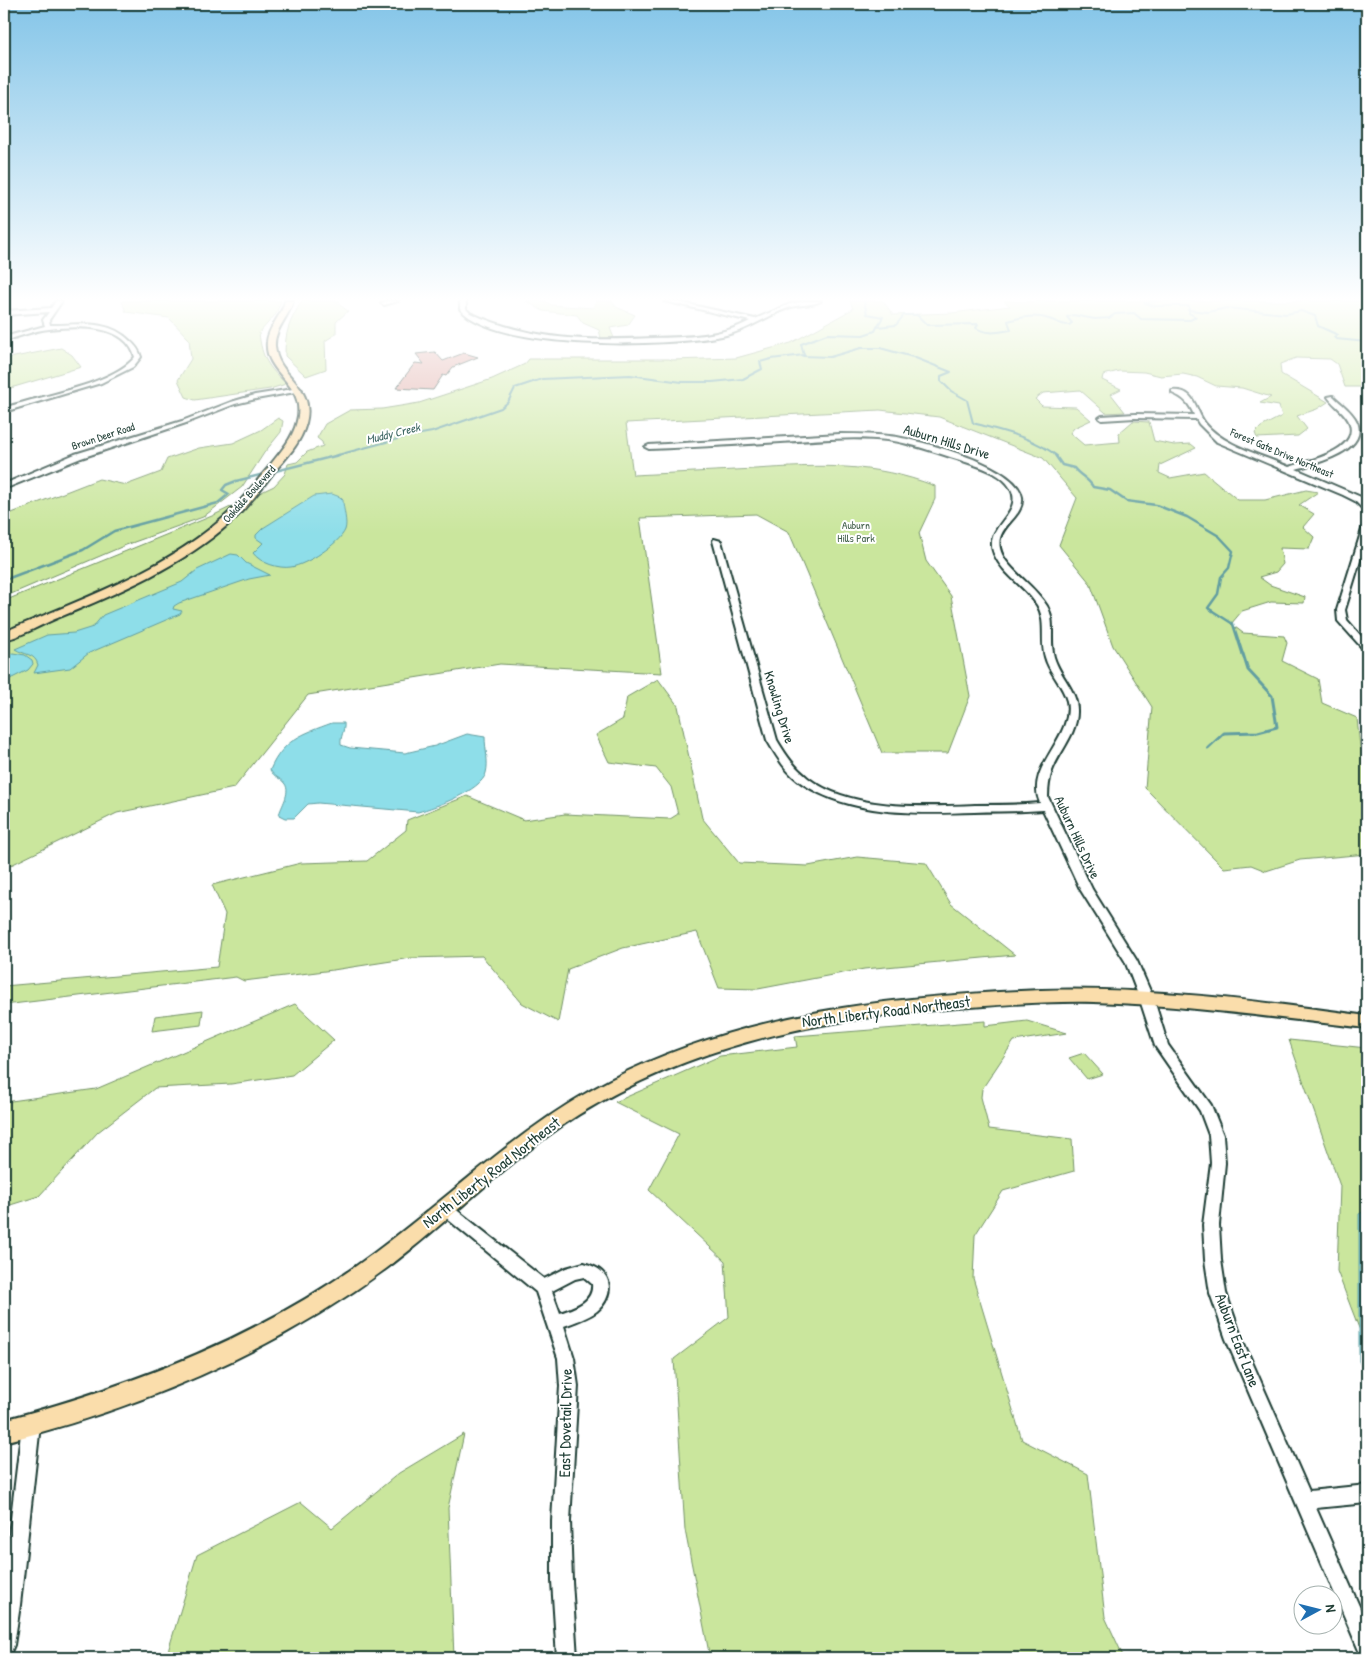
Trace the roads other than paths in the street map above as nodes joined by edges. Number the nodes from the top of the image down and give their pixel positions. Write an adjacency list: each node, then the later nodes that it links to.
1 (106, 379): 6 (street)
2 (289, 379): 3 (main road)
3 (299, 390): 11 (street, Brown Deer Road); 15 (main road, Oakdale Boulevard)
4 (1174, 392): 8 (street, Forest Gate Drive Northeast)
5 (1331, 397): 10 (street)
6 (4, 410)
7 (1102, 418): 8 (street)
8 (1197, 418): 10 (street, Forest Gate Drive Northeast)
9 (649, 447): 17 (street, Auburn Hills Drive)
10 (1289, 469): 12 (street, Forest Gate Drive Northeast)
11 (4, 487)
12 (1367, 508)
13 (1367, 525): 16 (street)
14 (717, 541): 17 (street, Knowling Drive)
15 (4, 636)
16 (1367, 648)
17 (1046, 806): 18 (street, Auburn Hills Drive)
18 (1147, 1000): 19 (main road, North Liberty Road Northeast); 20 (main road, North Liberty Road Northeast); 26 (street, Auburn East Lane)
19 (1367, 1022)
20 (444, 1208): 21 (street); 23 (main road, North Liberty Road Northeast)
21 (543, 1288): 22 (street, East Dovetail Drive); 22 (street)
22 (555, 1322): 29 (street, East Dovetail Drive)
23 (31, 1424): 24 (main road, North Liberty Road Northeast); 27 (street)
24 (4, 1431)
25 (1367, 1494): 26 (street)
26 (1305, 1500): 28 (street, Auburn East Lane)
27 (4, 1645)
28 (1367, 1646)
29 (567, 1658)

